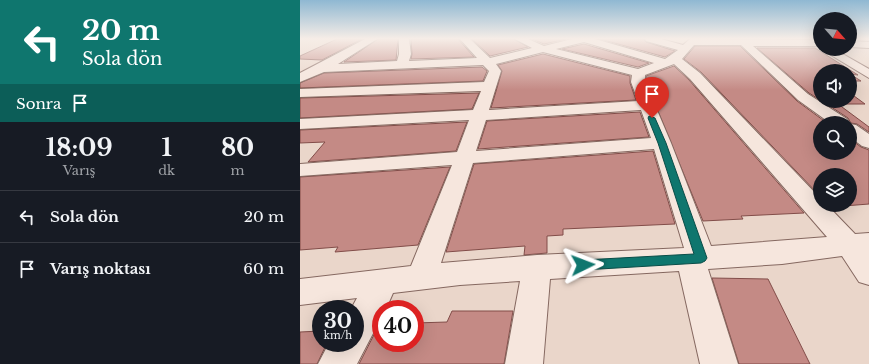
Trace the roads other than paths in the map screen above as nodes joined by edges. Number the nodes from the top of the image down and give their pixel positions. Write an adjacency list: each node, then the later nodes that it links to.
1 (343, 56): 12 (street)
2 (404, 56): 11 (street)
3 (481, 56): 10 (street)
4 (513, 56): 10 (street)
5 (572, 56): 13 (street)
6 (671, 56): 13 (street)
7 (686, 56): 27 (street)
8 (758, 56): 20 (street)
9 (838, 56): 14 (street)
10 (488, 62): 11 (street); 16 (street)
11 (402, 65): 12 (street)
12 (322, 68): 15 (street)
13 (639, 72): 18 (street)
14 (869, 74)
15 (300, 78)
16 (490, 86): 17 (street); 19 (street)
17 (300, 93)
18 (646, 105): 19 (street); 24 (street)
19 (480, 115): 21 (street); 25 (street)
20 (830, 116)
21 (300, 124)
22 (857, 134): 23 (street)
23 (869, 142)
24 (662, 143): 25 (street); 28 (street)
25 (464, 159): 26 (street); 31 (street)
26 (300, 170)
27 (859, 244): 28 (street); 30 (street)
28 (696, 258): 29 (street); 38 (street)
29 (537, 268): 31 (street); 37 (street)
30 (869, 273)
31 (422, 277): 32 (street)
32 (384, 282): 33 (street); 34 (street)
33 (300, 292)
34 (364, 316)
35 (344, 352): 36 (street)
36 (337, 364)
37 (524, 364)
38 (719, 364)

